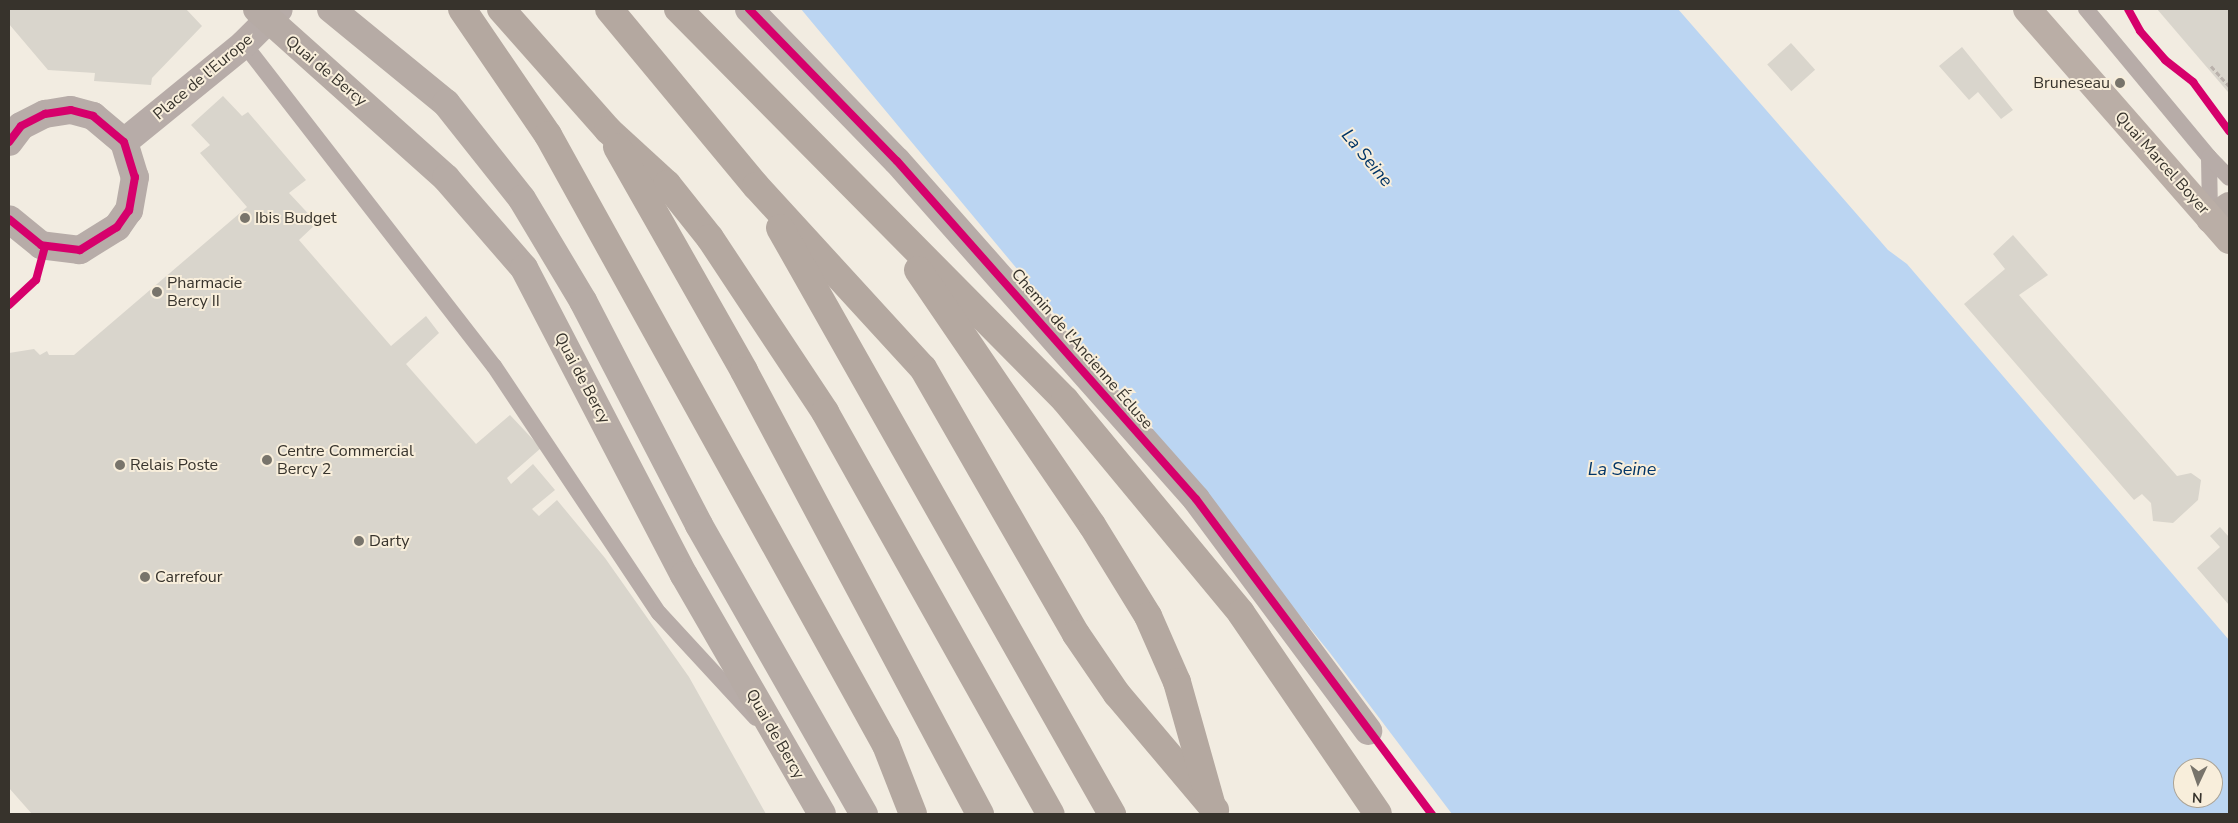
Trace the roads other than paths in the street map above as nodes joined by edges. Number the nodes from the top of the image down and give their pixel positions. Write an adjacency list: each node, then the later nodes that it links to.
1 (331, 9): 24 (main road)
2 (462, 9): 25 (highway)
3 (501, 9): 12 (highway)
4 (609, 9): 16 (highway)
5 (678, 9): 17 (highway)
6 (749, 9): 21 (street, Chemin de l'Ancienne Écluse)
7 (2027, 9): 18 (main road, Quai Marcel Boyer)
8 (2086, 9): 14 (lane)
9 (268, 13): 10 (street, Place de l'Europe); 22 (main road, Quai de Bercy)
10 (244, 44): 13 (street, Place de l'Europe); 22 (lane)
11 (13, 127): 13 (street)
12 (608, 130): 26 (highway); 27 (highway)
13 (124, 142): 19 (street)
14 (2209, 157): 15 (lane); 18 (lane, Quai Marcel Boyer)
15 (2229, 178)
16 (756, 186): 28 (highway); 30 (highway)
17 (871, 205): 29 (highway, bridge); 31 (highway)
18 (2220, 213): 20 (main road)
19 (9, 219)
20 (2229, 240)
21 (1368, 731)
22 (784, 748): 23 (main road, Quai de Bercy)
23 (822, 814)
24 (864, 814)
25 (913, 814)
26 (980, 814)
27 (1051, 814)
28 (1112, 814)
29 (1214, 814)
30 (1218, 814)
31 (1378, 814)

